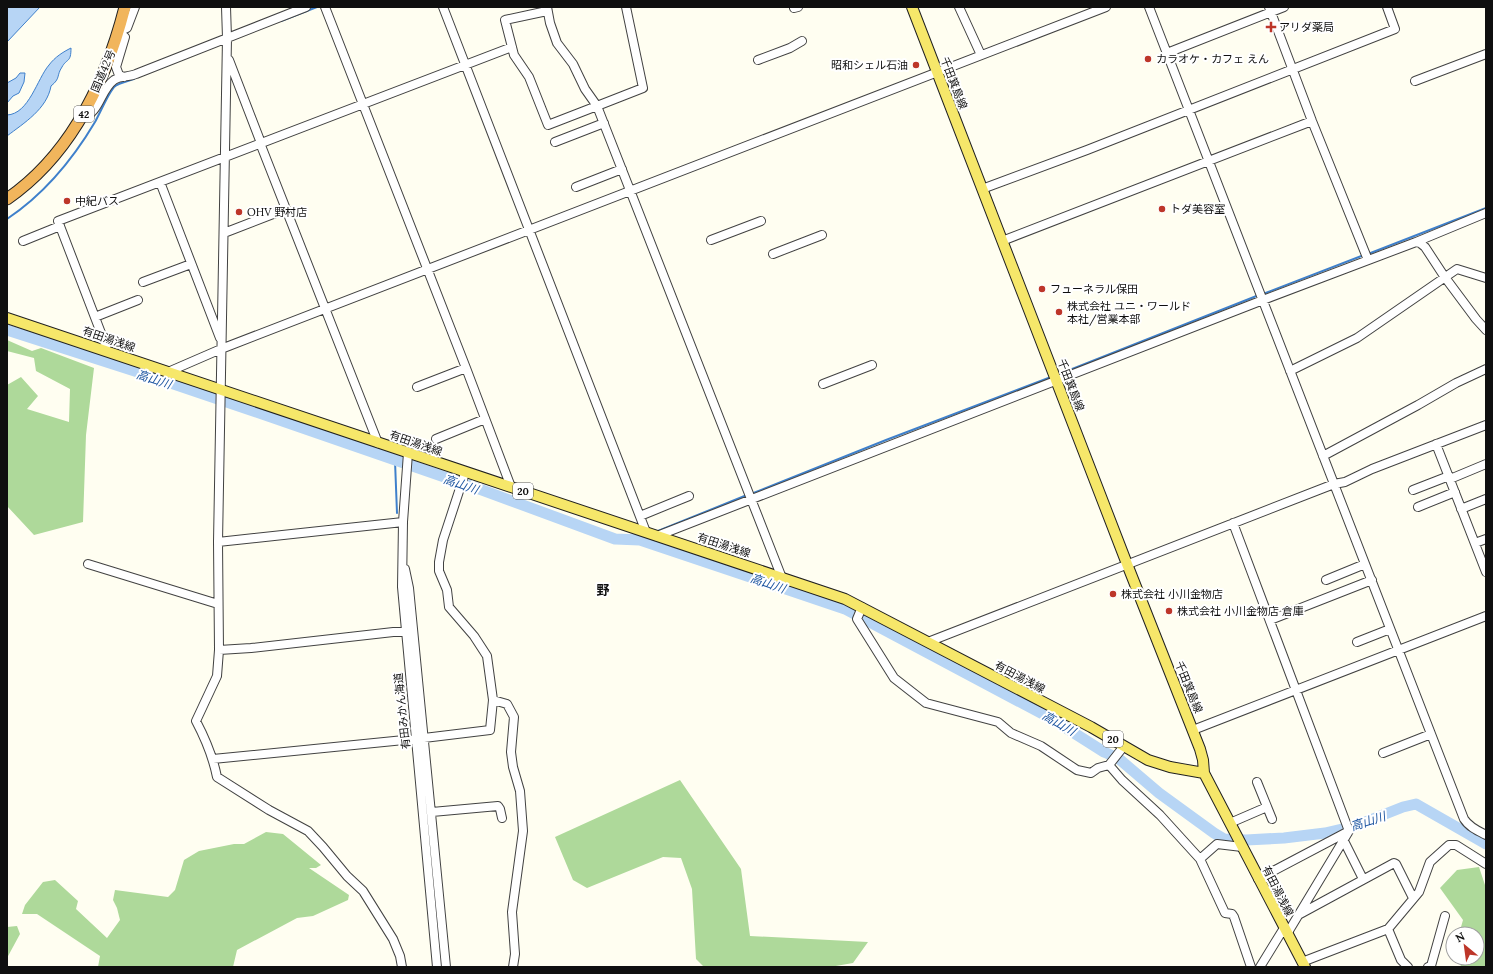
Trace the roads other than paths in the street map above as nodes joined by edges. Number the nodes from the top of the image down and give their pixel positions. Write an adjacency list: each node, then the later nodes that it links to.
1 (125, 7): 16 (highway, 国道42号 / 42)
2 (135, 7): 16 (street)
3 (228, 7): 17 (street)
4 (306, 7): 17 (street)
5 (325, 7): 30 (street)
6 (443, 7): 25 (street)
7 (626, 7): 31 (street)
8 (912, 7): 27 (main road, 千田箕島線)
9 (959, 7): 23 (street)
10 (1106, 7): 23 (street)
11 (1148, 7): 20 (street)
12 (1284, 7): 15 (street)
13 (1387, 7): 26 (street)
14 (547, 9): 19 (street); 31 (street)
15 (1270, 10): 20 (street); 26 (street)
16 (124, 32): 28 (street); 33 (highway, 国道42号 / 42)
17 (228, 38): 22 (street); 28 (street)
18 (802, 41): 24 (street)
19 (512, 46): 25 (street); 31 (street)
20 (1167, 53): 32 (street)
21 (1486, 54): 29 (street)
22 (227, 55): 37 (street); 38 (street)
23 (981, 55): 27 (street)
24 (758, 60)
25 (464, 64): 30 (street); 50 (street)
26 (1293, 69): 32 (street); 34 (street)
27 (937, 71): 43 (main road, 千田箕島線); 44 (street)
28 (124, 77): 33 (street)
29 (1415, 81)
30 (363, 104): 37 (street); 60 (street)
31 (598, 106): 35 (street)
32 (1188, 110): 39 (street); 43 (street)
33 (82, 118): 45 (highway, 国道42号 / 42)
34 (1312, 121): 39 (street); 58 (street)
35 (604, 123): 36 (street); 40 (street)
36 (554, 142)
37 (261, 143): 38 (street); 46 (street)
38 (225, 157): 41 (street); 51 (street)
39 (1208, 161): 55 (street); 65 (street)
40 (622, 169): 42 (street); 44 (street)
41 (160, 182): 49 (street); 59 (street)
42 (576, 187)
43 (982, 189): 55 (main road, 千田箕島線)
44 (631, 191): 50 (street); 96 (street)
45 (7, 200)
46 (286, 208): 51 (street); 66 (street)
47 (1486, 213): 56 (street)
48 (761, 221): 53 (street)
49 (60, 226): 54 (street); 67 (street)
50 (529, 231): 60 (street); 100 (street)
51 (224, 233): 70 (street)
52 (822, 235): 57 (street)
53 (711, 240)
54 (23, 241)
55 (1002, 241): 77 (main road, 千田箕島線)
56 (1416, 242): 58 (street); 61 (street)
57 (773, 254)
58 (1368, 260): 65 (street)
59 (191, 264): 63 (street); 70 (street)
60 (427, 270): 66 (street); 73 (street)
61 (1444, 276): 62 (street); 69 (street); 75 (street)
62 (1486, 278)
63 (143, 282)
64 (138, 300): 67 (street)
65 (1263, 300): 75 (street); 77 (street)
66 (326, 309): 70 (street); 84 (street)
67 (95, 317): 71 (street)
68 (7, 318): 71 (main road, 有田湯浅線 / 20)
69 (1486, 330)
70 (222, 346): 76 (street); 80 (street)
71 (105, 351): 76 (main road, 有田湯浅線 / 20)
72 (872, 365): 78 (street)
73 (466, 368): 79 (street); 81 (street)
74 (1486, 369): 87 (street)
75 (1290, 371): 87 (street)
76 (168, 372): 80 (main road, 有田湯浅線 / 20)
77 (1055, 376): 96 (street); 109 (main road, 千田箕島線)
78 (823, 384)
79 (417, 387)
80 (221, 394): 84 (main road, 有田湯浅線 / 20); 106 (street)
81 (485, 418): 83 (street); 92 (street)
82 (1486, 425): 85 (street)
83 (436, 439)
84 (378, 443): 86 (main road, 有田湯浅線 / 20)
85 (1436, 444): 90 (street); 91 (street)
86 (408, 456): 89 (main road, 有田湯浅線 / 20); 101 (street, 有田みかん海道)
87 (1322, 456): 91 (street)
88 (1486, 464): 90 (street)
89 (465, 472): 92 (main road, 有田湯浅線 / 20); 126 (street)
90 (1449, 478): 93 (street); 94 (street)
91 (1334, 484): 102 (street); 110 (street)
92 (511, 487): 103 (main road, 有田湯浅線 / 20)
93 (1413, 490)
94 (1455, 492): 98 (street); 99 (street)
95 (689, 496): 100 (street)
96 (751, 499): 104 (street); 112 (street)
97 (1486, 499): 99 (street)
98 (1418, 507)
99 (1461, 509): 107 (street)
100 (640, 516): 103 (street)
101 (403, 522): 106 (street); 120 (street, 有田みかん海道)
102 (1233, 523): 109 (street); 118 (street)
103 (646, 532): 104 (main road, 有田湯浅線 / 20)
104 (657, 536): 112 (main road, 有田湯浅線 / 20)
105 (1486, 539): 107 (street)
106 (218, 542): 115 (street)
107 (1475, 543): 111 (street)
108 (88, 564): 115 (street)
109 (1127, 564): 121 (street); 127 (main road, 千田箕島線)
110 (1365, 564): 113 (street); 114 (street)
111 (1486, 572)
112 (782, 578): 116 (main road, 有田湯浅線 / 20)
113 (1326, 580)
114 (1372, 580): 118 (street); 119 (street)
115 (218, 604): 123 (street)
116 (862, 607): 121 (main road, 有田湯浅線 / 20); 133 (street)
117 (1486, 616): 124 (street)
118 (1270, 620): 125 (street)
119 (1390, 629): 122 (street); 124 (street)
120 (409, 630): 123 (street); 129 (street, 有田みかん海道)
121 (928, 642): 130 (main road, 有田湯浅線 / 20)
122 (1358, 642)
123 (219, 650): 132 (street)
124 (1399, 650): 125 (street); 128 (street)
125 (1297, 690): 127 (street); 142 (street)
126 (493, 700): 129 (street); 157 (street)
127 (1193, 730): 134 (main road, 千田箕島線)
128 (1432, 734): 131 (street); 141 (street)
129 (420, 738): 132 (street); 137 (street); 155 (street, 有田みかん海道)
130 (1124, 746): 133 (street); 134 (main road, 有田湯浅線 / 20)
131 (1383, 753)
132 (213, 759): 154 (street)
133 (1112, 760): 144 (street)
134 (1204, 773): 140 (main road, 有田湯浅線)
135 (1257, 782): 136 (street)
136 (1267, 806): 139 (street); 140 (street)
137 (432, 812): 138 (street); 156 (street)
138 (502, 818)
139 (1272, 818)
140 (1230, 823): 143 (main road, 有田湯浅線)
141 (1486, 835)
142 (1342, 838): 146 (street); 147 (street); 149 (street)
143 (1240, 842): 144 (street); 146 (main road, 有田湯浅線)
144 (1200, 859): 158 (street)
145 (1486, 863): 148 (street)
146 (1258, 878): 152 (main road, 有田湯浅線)
147 (1363, 879): 148 (street); 149 (street)
148 (1413, 898): 151 (street)
149 (1299, 914): 152 (street)
150 (1445, 916): 161 (street)
151 (1388, 929): 153 (street); 160 (street)
152 (1285, 931): 153 (main road, 有田湯浅線); 159 (street)
153 (1304, 964)
154 (402, 967)
155 (437, 967)
156 (446, 967)
157 (513, 967)
158 (1251, 967)
159 (1260, 967)
160 (1408, 967)
161 (1428, 967)

